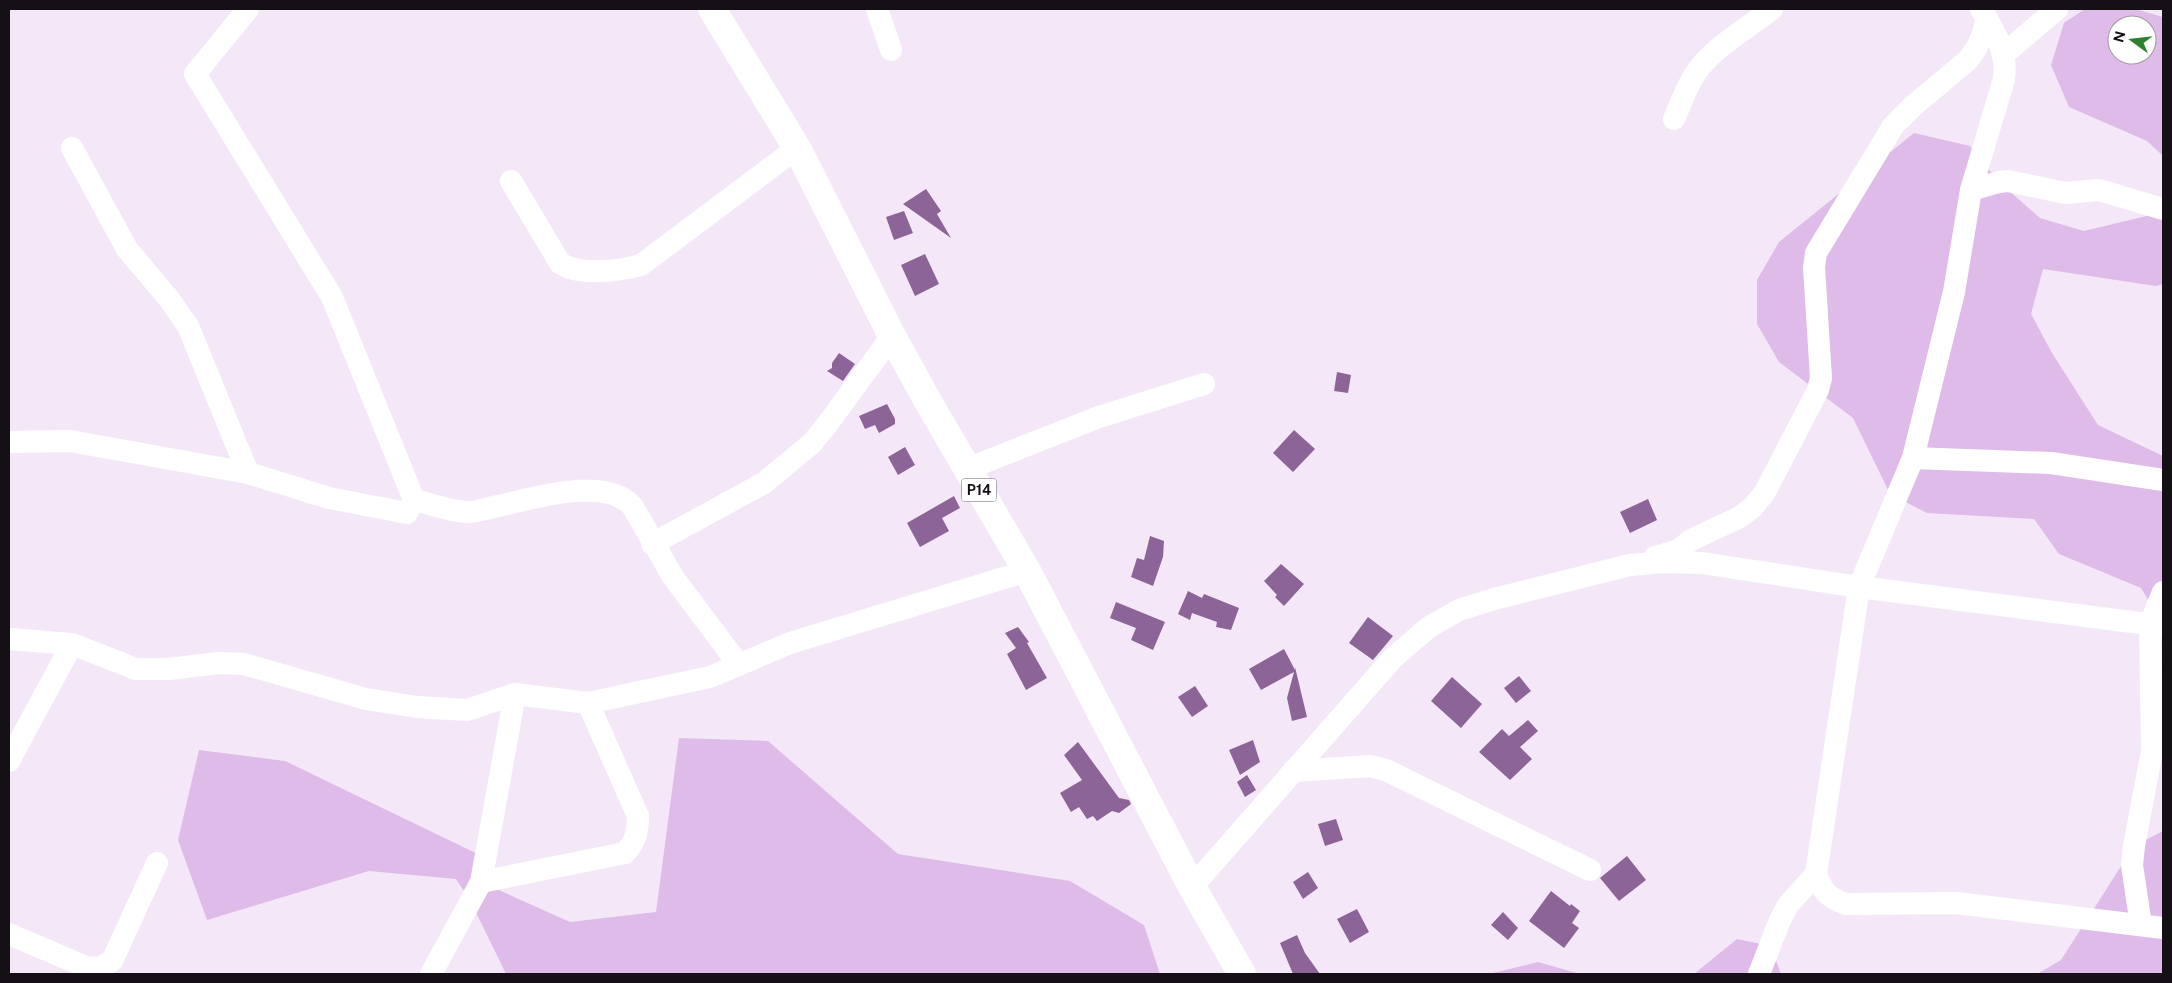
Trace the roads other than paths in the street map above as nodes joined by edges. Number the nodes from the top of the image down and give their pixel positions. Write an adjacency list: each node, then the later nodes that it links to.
1 (248, 9): 22 (street)
2 (712, 9): 11 (main road, P14)
3 (876, 9): 7 (street)
4 (1772, 9): 9 (street)
5 (2057, 9): 8 (street)
6 (1984, 14): 8 (street); 24 (street)
7 (891, 50)
8 (2004, 54): 13 (street)
9 (1674, 119)
10 (72, 148): 20 (street)
11 (797, 148): 12 (street); 15 (main road, P14)
12 (511, 181)
13 (1971, 190): 14 (street); 18 (street)
14 (2163, 210)
15 (892, 336): 19 (main road, P14); 23 (street)
16 (1204, 384): 19 (street)
17 (9, 442): 20 (street)
18 (1913, 458): 21 (street); 26 (street)
19 (967, 469): 25 (main road, P14)
20 (248, 473): 22 (street)
21 (2163, 480)
22 (414, 500): 23 (street)
23 (652, 544): 31 (street)
24 (1630, 565): 26 (street); 35 (street)
25 (1027, 571): 31 (street); 40 (main road, P14)
26 (1859, 587): 28 (street); 38 (street)
27 (2163, 592): 28 (street)
28 (2156, 625): 41 (street)
29 (9, 639): 30 (street)
30 (72, 644): 32 (street); 34 (street)
31 (739, 665): 33 (street)
32 (515, 694): 33 (street); 39 (street)
33 (588, 703): 39 (street)
34 (9, 761)
35 (1293, 771): 37 (street); 40 (street)
36 (157, 863): 42 (street)
37 (1590, 870)
38 (1816, 874): 41 (street); 45 (street)
39 (481, 882): 43 (street)
40 (1192, 887): 44 (main road, P14)
41 (2152, 927)
42 (9, 934)
43 (430, 974)
44 (1242, 974)
45 (1759, 974)

